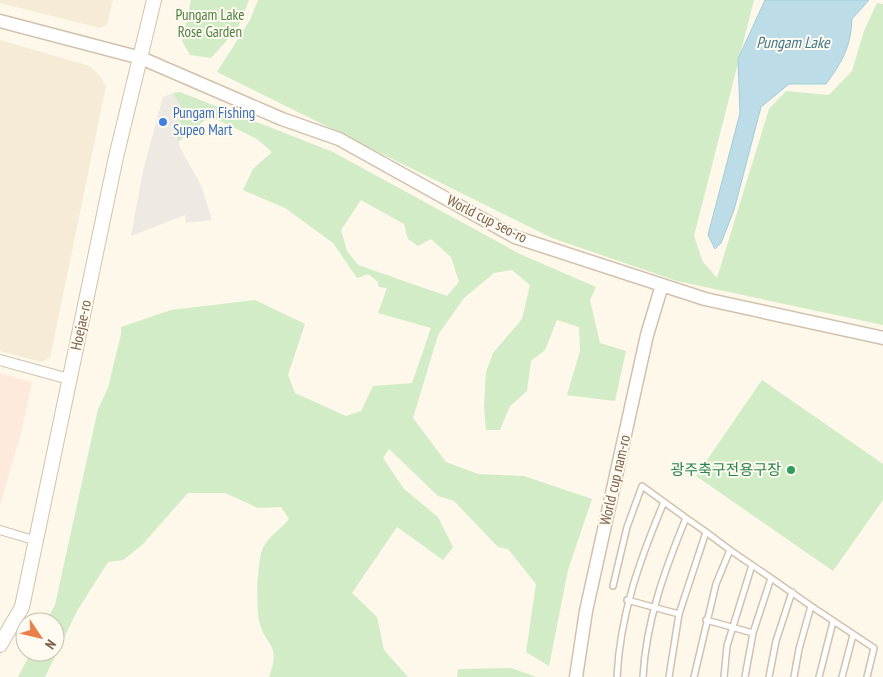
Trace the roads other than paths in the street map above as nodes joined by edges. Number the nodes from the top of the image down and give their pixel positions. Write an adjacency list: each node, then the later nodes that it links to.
1 (154, 0): 3 (main road, Hoejae-ro)
2 (0, 21): 3 (street, World cup seo-ro)
3 (141, 58): 4 (street, World cup seo-ro); 7 (main road, Hoejae-ro)
4 (662, 285): 5 (street, World cup seo-ro); 28 (street, World cup nam-ro)
5 (883, 338)
6 (0, 360): 7 (street)
7 (69, 379): 12 (main road, Hoejae-ro)
8 (664, 502): 9 (lane); 16 (lane); 18 (lane)
9 (686, 518): 11 (lane); 20 (lane)
10 (0, 530): 12 (street)
11 (706, 532): 13 (lane); 21 (lane)
12 (37, 540): 27 (main road, Hoejae-ro)
13 (730, 550): 14 (lane); 22 (lane)
14 (752, 565): 15 (lane); 24 (lane)
15 (771, 578): 17 (lane); 25 (lane)
16 (613, 586)
17 (792, 592): 19 (lane); 35 (lane)
18 (627, 600): 20 (lane); 29 (lane)
19 (811, 606): 23 (lane); 36 (lane)
20 (653, 608): 21 (lane); 30 (lane)
21 (679, 614): 31 (lane)
22 (706, 620): 24 (lane); 32 (lane)
23 (833, 622): 26 (lane); 37 (lane)
24 (732, 626): 25 (lane); 33 (lane)
25 (753, 632): 34 (lane)
26 (853, 636): 38 (lane); 39 (lane)
27 (0, 645)
28 (576, 677)
29 (617, 677)
30 (643, 677)
31 (669, 677)
32 (694, 677)
33 (724, 677)
34 (745, 677)
35 (768, 677)
36 (794, 677)
37 (819, 677)
38 (842, 677)
39 (867, 677)

